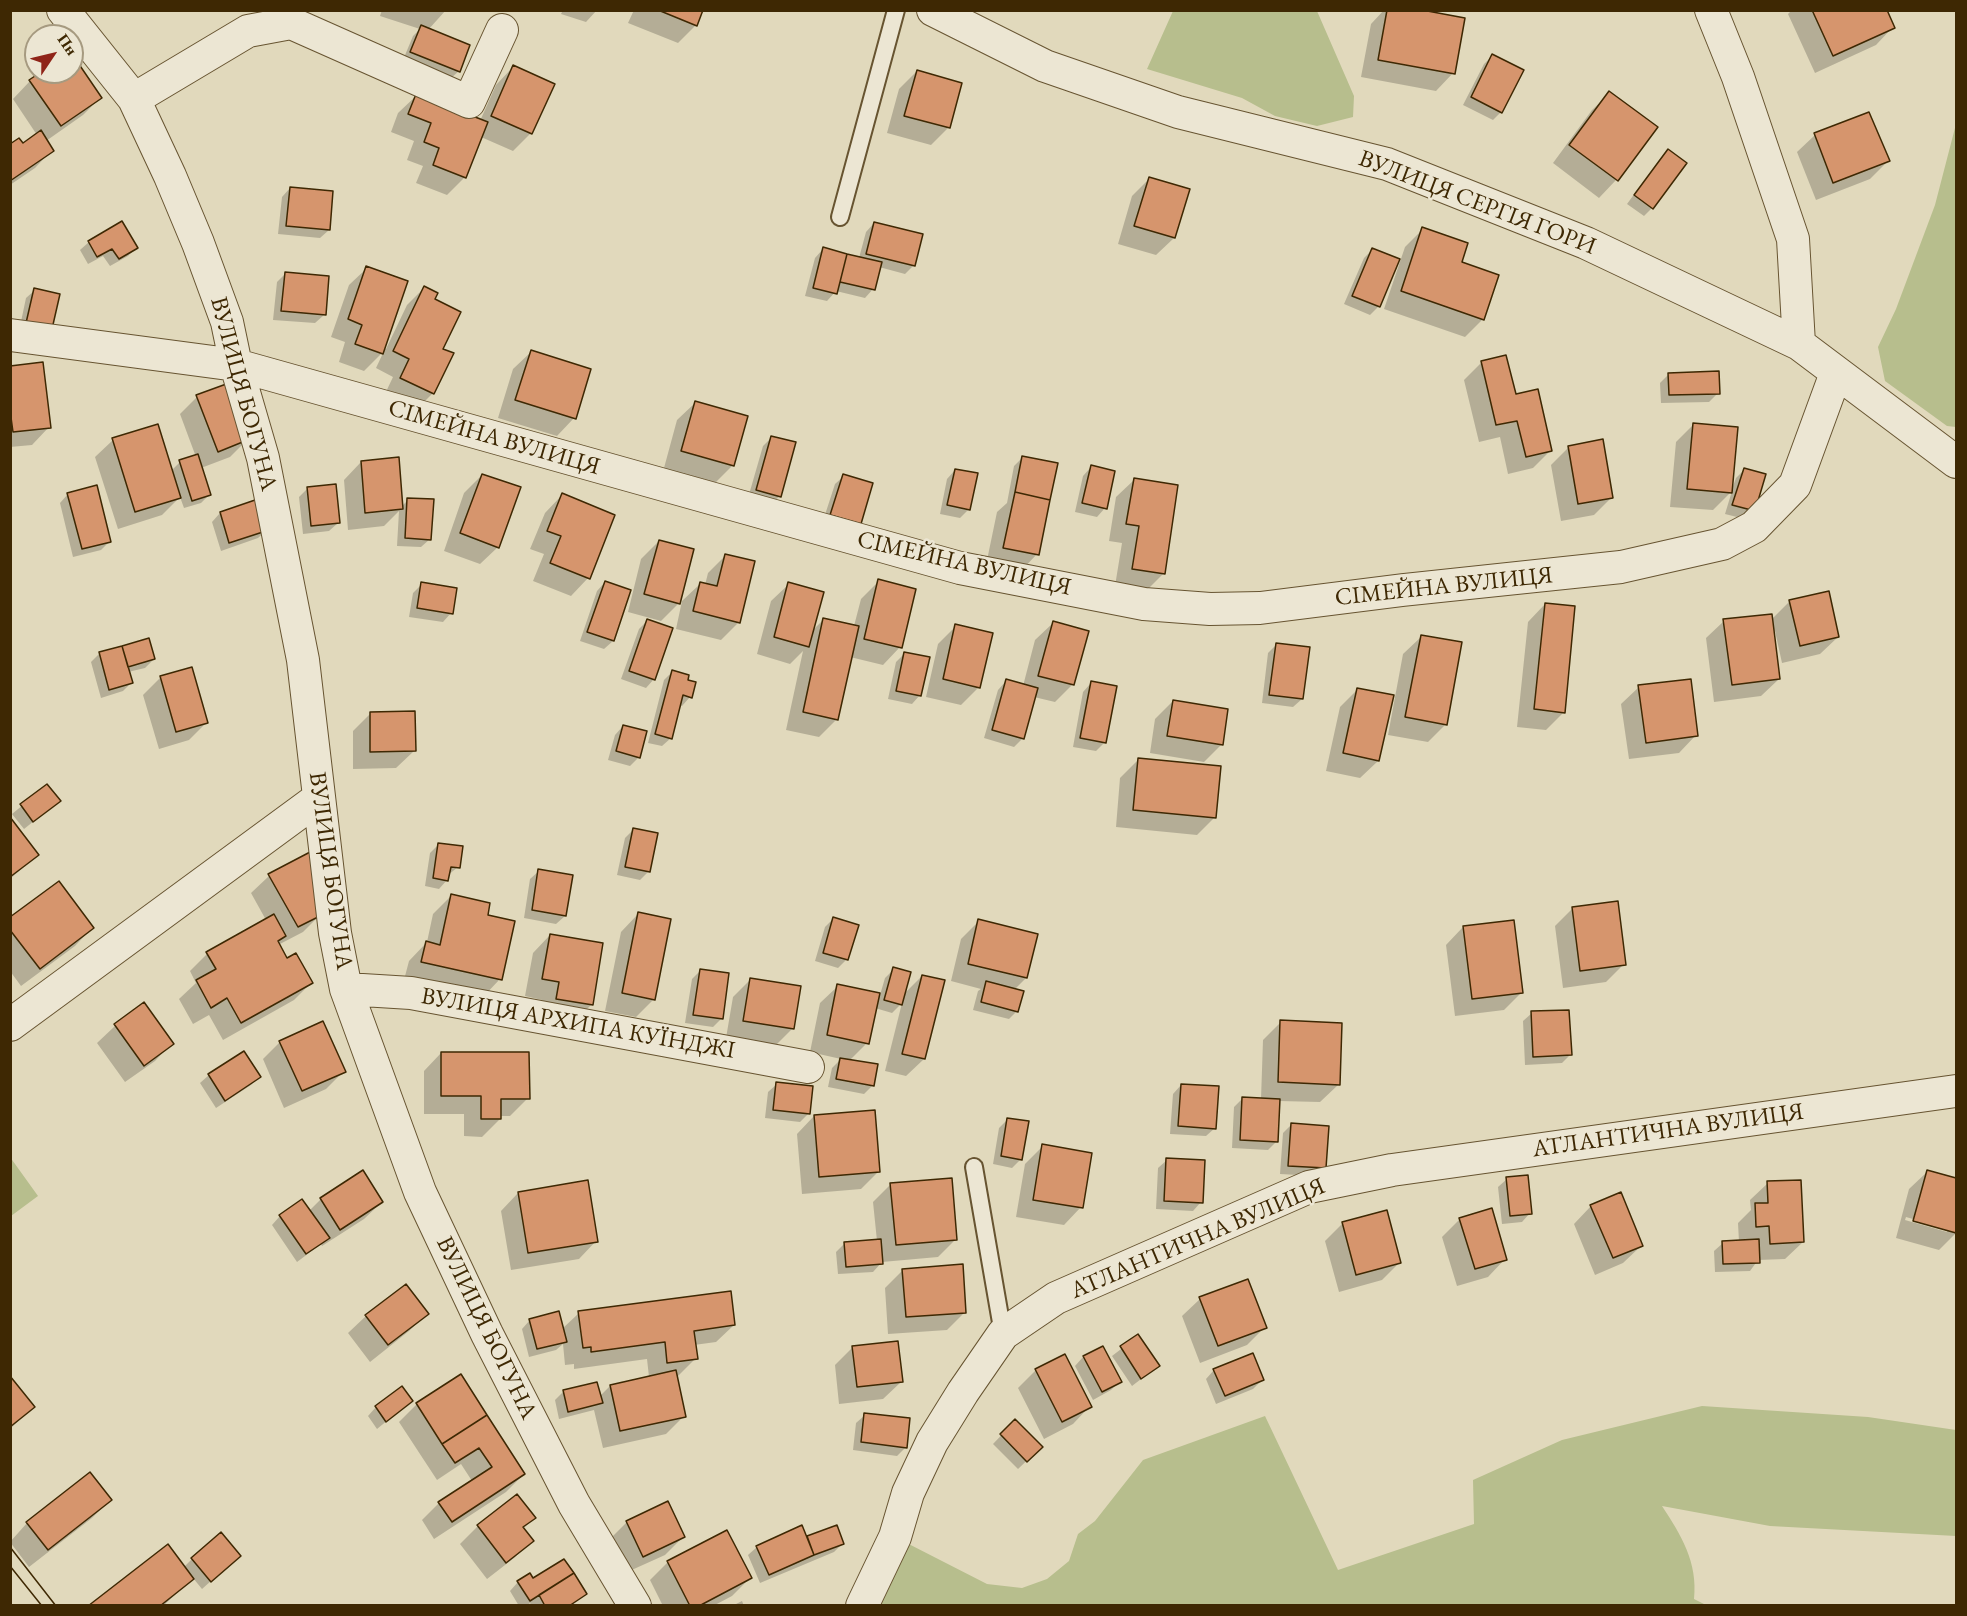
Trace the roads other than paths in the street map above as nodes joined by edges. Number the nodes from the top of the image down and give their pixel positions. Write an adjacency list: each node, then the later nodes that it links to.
1 (63, 10): 6 (street, ВУЛИЦЯ БОГУНА)
2 (896, 10): 7 (lane)
3 (933, 10): 9 (street, ВУЛИЦЯ СЕРГІЯ ГОРИ)
4 (1711, 10): 9 (street)
5 (502, 30): 6 (street)
6 (134, 99): 10 (street, ВУЛИЦЯ БОГУНА)
7 (840, 217)
8 (10, 335): 10 (street, СІМЕЙНА ВУЛИЦЯ)
9 (1799, 344): 11 (street, ВУЛИЦЯ СЕРГІЯ ГОРИ)
10 (236, 365): 11 (street, СІМЕЙНА ВУЛИЦЯ); 13 (street, ВУЛИЦЯ БОГУНА)
11 (1836, 373): 12 (street, ВУЛИЦЯ СЕРГІЯ ГОРИ)
12 (1956, 462)
13 (319, 798): 14 (street, ВУЛИЦЯ БОГУНА); 15 (street)
14 (346, 989): 16 (street, ВУЛИЦЯ АРХИПА КУЇНДЖІ); 20 (street, ВУЛИЦЯ БОГУНА)
15 (11, 1023)
16 (808, 1066)
17 (1956, 1091): 19 (street, АТЛАНТИЧНА ВУЛИЦЯ)
18 (974, 1167): 19 (lane)
19 (1003, 1334): 21 (street, АТЛАНТИЧНА ВУЛИЦЯ)
20 (635, 1605)
21 (862, 1605)

